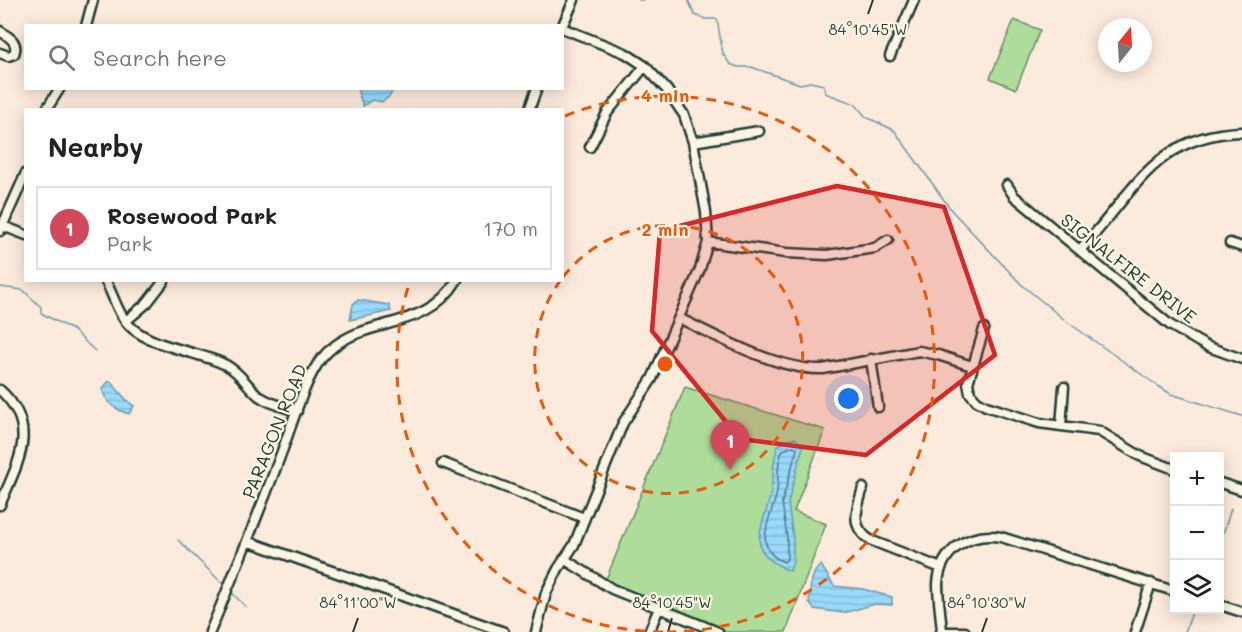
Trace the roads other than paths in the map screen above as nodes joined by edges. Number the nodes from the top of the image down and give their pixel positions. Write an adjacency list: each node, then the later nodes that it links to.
1 (93, 0): 4 (street)
2 (573, 0): 5 (street)
3 (914, 0): 9 (street)
4 (87, 24)
5 (564, 24)
6 (564, 29): 10 (street)
7 (0, 31): 8 (street)
8 (0, 52)
9 (890, 56)
10 (645, 66): 17 (street); 18 (street)
11 (59, 90): 13 (street)
12 (536, 90): 14 (street)
13 (47, 108)
14 (530, 108)
15 (759, 131): 17 (street)
16 (1242, 132): 27 (street)
17 (693, 142): 24 (street)
18 (590, 147)
19 (24, 177): 21 (street)
20 (1007, 185): 27 (street, SIGNALFIRE DRIVE)
21 (1, 229): 22 (street)
22 (24, 235)
23 (888, 240): 24 (street)
24 (708, 242): 31 (street)
25 (1230, 243): 26 (street)
26 (1242, 247)
27 (1080, 250): 35 (street, SIGNALFIRE DRIVE)
28 (106, 282): 32 (street)
29 (163, 282): 32 (street)
30 (456, 282): 40 (street, PARAGON ROAD)
31 (679, 318): 34 (street); 48 (street)
32 (126, 321): 40 (street)
33 (984, 329): 36 (street)
34 (871, 359): 36 (street); 39 (street)
35 (1242, 359)
36 (972, 366): 41 (street)
37 (1064, 387): 41 (street)
38 (0, 390): 47 (street)
39 (878, 407)
40 (297, 411): 49 (street, PARAGON ROAD)
41 (1061, 426): 43 (street)
42 (443, 463): 48 (street)
43 (1170, 467)
44 (1224, 484): 46 (street)
45 (863, 488): 51 (street)
46 (1242, 490)
47 (0, 506)
48 (584, 518): 50 (street)
49 (247, 541): 57 (street, PARAGON ROAD); 58 (street)
50 (564, 559): 55 (street); 59 (street)
51 (941, 568): 52 (street); 62 (street)
52 (1151, 584): 53 (street); 64 (street)
53 (1170, 590)
54 (1224, 606): 56 (street)
55 (659, 608): 60 (street); 61 (street)
56 (1242, 612)
57 (210, 632)
58 (504, 632)
59 (537, 632)
60 (648, 632)
61 (718, 632)
62 (942, 632): 63 (street)
63 (965, 632)
64 (1135, 632)

